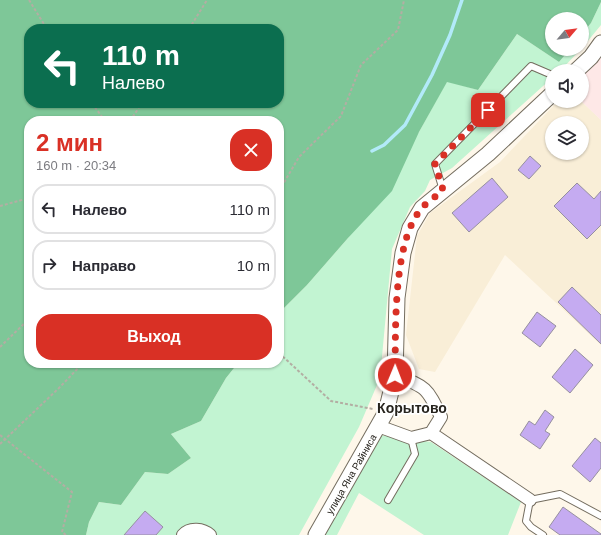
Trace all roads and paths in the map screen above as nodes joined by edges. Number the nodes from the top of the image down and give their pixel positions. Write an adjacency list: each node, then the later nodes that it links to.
1 (30, 0): 4 (path)
2 (207, 0): 5 (path)
3 (404, 0): 10 (path)
4 (44, 24)
5 (193, 24)
6 (601, 43): 7 (street)
7 (584, 64)
8 (545, 72): 11 (lane)
9 (545, 101): 11 (street, улица Яна Райниса)
10 (284, 182)
11 (443, 190): 18 (street, улица Яна Райниса)
12 (24, 199): 13 (path)
13 (0, 206)
14 (24, 324): 15 (path)
15 (0, 347)
16 (284, 358): 19 (path)
17 (78, 368): 24 (path)
18 (395, 375): 19 (street, улица Яна Райниса); 21 (street)
19 (386, 412): 20 (street, улица Яна Райниса)
20 (378, 426): 23 (street); 32 (street, улица Яна Райниса)
21 (431, 433): 23 (street); 27 (street)
22 (0, 435): 24 (path)
23 (411, 438): 26 (lane)
24 (6, 439): 25 (path); 29 (path)
25 (0, 444)
26 (388, 500)
27 (530, 500): 28 (lane); 33 (lane)
28 (601, 516)
29 (66, 535)
30 (183, 535): 31 (street)
31 (210, 535)
32 (316, 535)
33 (543, 535)

